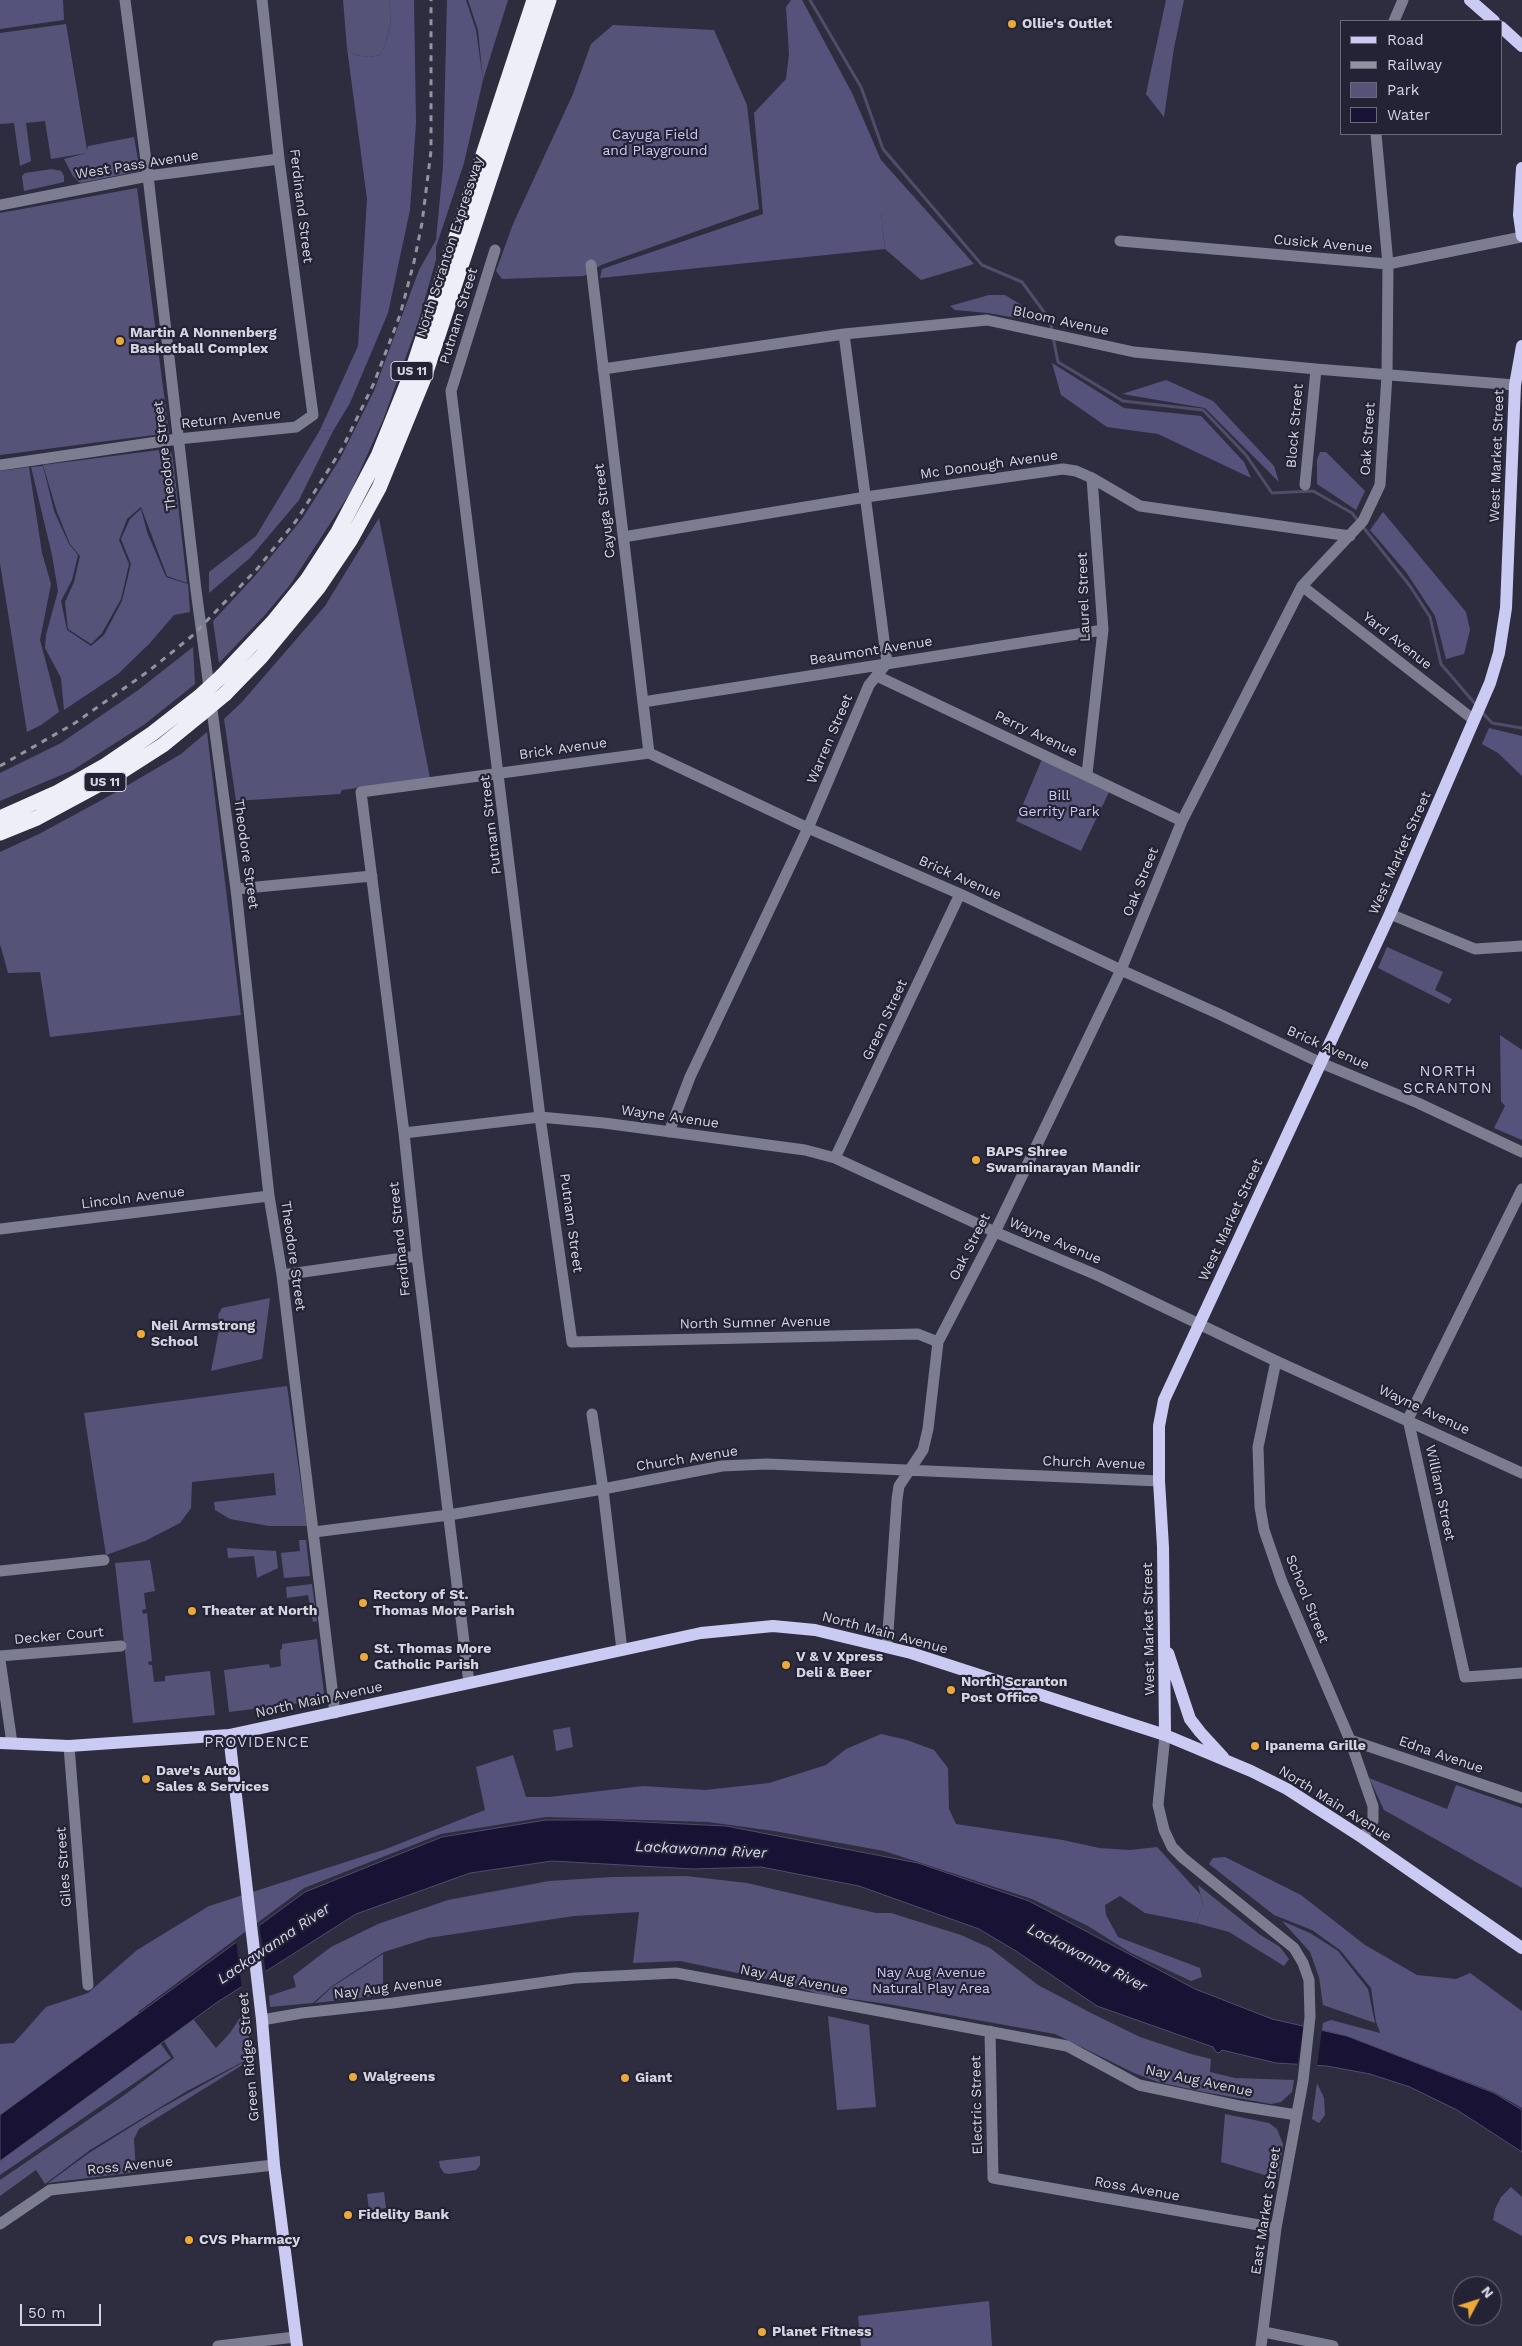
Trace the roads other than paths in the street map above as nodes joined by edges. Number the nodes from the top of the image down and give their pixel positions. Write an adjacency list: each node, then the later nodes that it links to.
1 (125, 0): 14 (street, Theodore Street)
2 (262, 0): 12 (street, Ferdinand Street)
3 (534, 0): 45 (highway, North Scranton Expressway / US 11, bridge)
4 (549, 0): 48 (highway, North Scranton Expressway / US 11, bridge)
5 (1403, 0): 7 (street)
6 (1470, 0): 8 (main road)
7 (1394, 20)
8 (1493, 20)
9 (1502, 28): 10 (main road)
10 (1522, 46)
11 (1376, 135): 19 (street, Oak Street)
12 (279, 159): 14 (street, West Pass Avenue); 27 (street, Ferdinand Street)
13 (1522, 172): 16 (main road)
14 (148, 176): 15 (street, West Pass Avenue); 28 (street, Theodore Street)
15 (0, 205)
16 (1522, 236): 19 (street, Cusick Avenue)
17 (1120, 241): 19 (street, Cusick Avenue)
18 (495, 250): 42 (street, Putnam Street)
19 (1388, 264): 25 (street, Oak Street)
20 (590, 265): 24 (street, Cayuga Street)
21 (844, 334): 23 (street, Bloom Avenue); 24 (street, Bloom Avenue); 32 (street)
22 (1522, 346): 26 (main road, West Market Street)
23 (1316, 369): 25 (street, Bloom Avenue); 31 (street, Block Street)
24 (603, 370): 34 (street, Cayuga Street)
25 (1387, 375): 26 (street, Bloom Avenue); 33 (street, Oak Street)
26 (1515, 385): 40 (main road, West Market Street)
27 (313, 415): 28 (street, Return Avenue)
28 (178, 439): 29 (street, Return Avenue); 50 (street, Theodore Street)
29 (0, 465)
30 (1092, 478): 32 (street, Mc Donough Avenue); 33 (street, Mc Donough Avenue); 36 (street, Laurel Street)
31 (1305, 486)
32 (866, 497): 34 (street, Mc Donough Avenue); 37 (street)
33 (1350, 536): 35 (street, Oak Street)
34 (623, 537): 39 (street, Cayuga Street)
35 (1302, 586): 40 (street, Yard Avenue); 46 (street, Oak Street)
36 (1103, 630): 37 (street, Beaumont Avenue); 43 (street, Laurel Street)
37 (887, 663): 38 (street, Warren Street); 39 (street, Beaumont Avenue)
38 (876, 676): 43 (street, Perry Avenue); 47 (street, Warren Street)
39 (643, 702): 41 (street, Cayuga Street)
40 (1474, 720): 52 (main road, West Market Street)
41 (649, 753): 42 (street, Brick Avenue); 47 (street, Brick Avenue)
42 (499, 773): 44 (street, Brick Avenue); 56 (street, Putnam Street)
43 (1087, 774): 46 (street, Perry Avenue)
44 (362, 792): 49 (street, Ferdinand Street)
45 (0, 818)
46 (1182, 821): 54 (street, Oak Street)
47 (808, 828): 51 (street, Brick Avenue); 57 (street, Warren Street)
48 (0, 833)
49 (372, 876): 50 (street); 58 (street, Ferdinand Street)
50 (236, 889): 62 (street, Theodore Street)
51 (960, 894): 54 (street, Brick Avenue); 60 (street, Green Street)
52 (1390, 914): 53 (street); 55 (main road, West Market Street)
53 (1522, 946)
54 (1121, 970): 55 (street, Brick Avenue); 64 (street, Oak Street)
55 (1321, 1063): 59 (street, Brick Avenue); 67 (main road, West Market Street)
56 (540, 1117): 57 (street, Wayne Avenue); 58 (street, Wayne Avenue); 68 (street, Putnam Street)
57 (669, 1132): 60 (street, Wayne Avenue)
58 (404, 1133): 65 (street, Ferdinand Street)
59 (1522, 1152)
60 (835, 1158): 64 (street, Wayne Avenue)
61 (1522, 1189): 72 (street)
62 (269, 1196): 63 (street, Lincoln Avenue); 66 (street, Theodore Street)
63 (0, 1229)
64 (995, 1232): 67 (street, Wayne Avenue); 69 (street, Oak Street)
65 (417, 1256): 66 (street); 77 (street, Ferdinand Street)
66 (282, 1275): 78 (street, Theodore Street)
67 (1198, 1324): 70 (street, Wayne Avenue); 75 (main road, West Market Street)
68 (572, 1342): 69 (street, North Sumner Avenue)
69 (938, 1342): 73 (street, Oak Street)
70 (1276, 1361): 72 (street, Wayne Avenue); 92 (street, School Street)
71 (592, 1414): 76 (street)
72 (1408, 1419): 74 (street, Wayne Avenue); 87 (street, William Street)
73 (909, 1470): 75 (street, Church Avenue); 76 (street, Church Avenue); 83 (street, Oak Street)
74 (1522, 1473)
75 (1159, 1480): 81 (main road, West Market Street)
76 (603, 1489): 77 (street, Church Avenue); 84 (street)
77 (449, 1515): 78 (street, Church Avenue); 88 (street, Ferdinand Street)
78 (314, 1532): 89 (street, Theodore Street)
79 (104, 1560): 80 (street)
80 (0, 1571)
81 (1164, 1642): 91 (main road, West Market Street); 95 (main road)
82 (121, 1646): 85 (street, Decker Court)
83 (887, 1647): 84 (main road, North Main Avenue); 91 (main road, North Main Avenue)
84 (622, 1650): 88 (main road, North Main Avenue)
85 (0, 1656)
86 (0, 1660): 93 (street)
87 (1522, 1673)
88 (469, 1683): 89 (main road, North Main Avenue)
89 (335, 1713): 90 (main road, North Main Avenue)
90 (229, 1735): 94 (main road, North Main Avenue); 100 (main road, Green Ridge Street)
91 (1165, 1735): 95 (main road, North Main Avenue); 102 (street, West Market Street)
92 (1350, 1740): 96 (street, Edna Avenue); 97 (street, School Street)
93 (6, 1743): 94 (main road, North Main Avenue)
94 (69, 1746): 99 (street, Giles Street)
95 (1227, 1761): 97 (main road, North Main Avenue)
96 (1522, 1798)
97 (1363, 1838): 98 (main road, North Main Avenue)
98 (1522, 1948)
99 (88, 1985)
100 (262, 2020): 101 (street, Nay Aug Avenue); 104 (main road, Green Ridge Street)
101 (990, 2031): 103 (street, Nay Aug Avenue); 105 (street, Electric Street)
102 (1303, 2081): 103 (street, East Market Street)
103 (1297, 2115): 107 (street, East Market Street)
104 (274, 2165): 106 (street, Ross Avenue); 109 (main road, Green Ridge Street)
105 (993, 2178): 107 (street, Ross Avenue)
106 (0, 2224)
107 (1276, 2228): 108 (street, East Market Street)
108 (1264, 2332): 111 (street, East Market Street); 112 (street)
109 (296, 2341): 110 (street)
110 (218, 2346)
111 (1261, 2346)
112 (1333, 2346)

